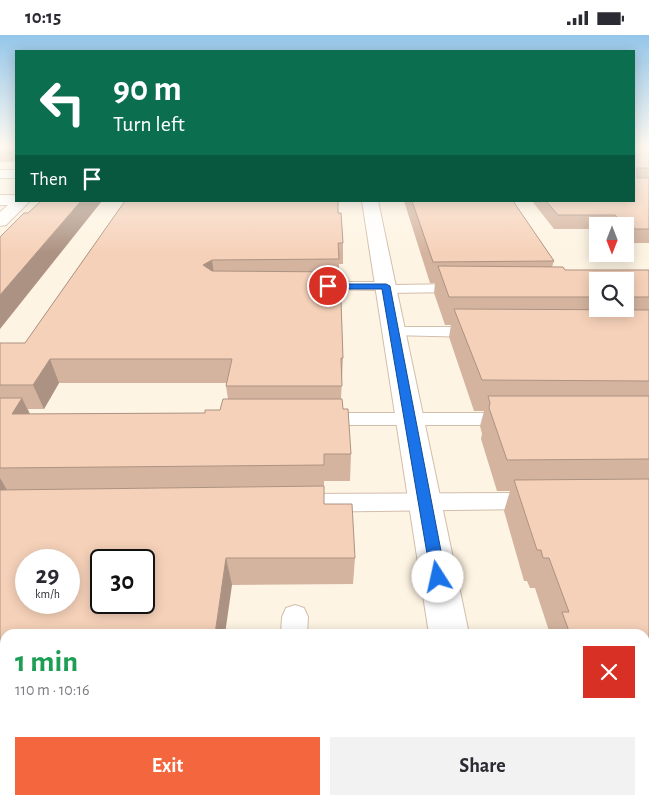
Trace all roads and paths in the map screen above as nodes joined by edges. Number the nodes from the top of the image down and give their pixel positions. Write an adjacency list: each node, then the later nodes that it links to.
1 (0, 187): 2 (street)
2 (15, 187)
3 (20, 202): 5 (street)
4 (370, 202): 7 (street)
5 (5, 210)
6 (300, 286): 7 (lane)
7 (386, 287): 8 (lane); 9 (street)
8 (472, 288)
9 (394, 332): 10 (lane); 13 (street)
10 (492, 332)
11 (302, 419): 13 (lane)
12 (526, 419): 13 (lane)
13 (410, 420): 15 (street)
14 (552, 501): 15 (lane)
15 (425, 502): 16 (lane); 17 (street)
16 (277, 504)
17 (448, 629)

